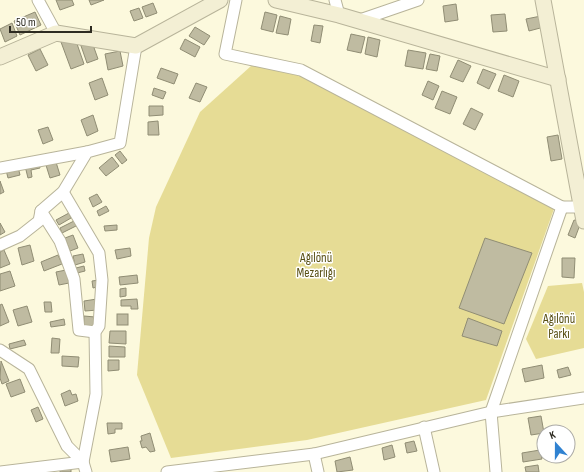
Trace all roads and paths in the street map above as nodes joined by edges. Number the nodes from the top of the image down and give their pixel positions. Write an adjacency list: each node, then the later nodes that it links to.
1 (38, 0): 10 (street)
2 (220, 0): 11 (street)
3 (236, 0): 17 (street)
4 (276, 0): 8 (street)
5 (335, 0): 8 (street)
6 (418, 0): 9 (street)
7 (543, 0): 13 (street)
8 (339, 15): 9 (street)
9 (357, 21): 13 (street)
10 (56, 33): 11 (street); 12 (street)
11 (136, 46): 14 (street)
12 (0, 57)
13 (558, 79): 19 (street)
14 (86, 152): 15 (street); 16 (street)
15 (0, 168)
16 (63, 192): 18 (street); 21 (street)
17 (562, 207): 19 (street); 24 (street)
18 (41, 211): 20 (street); 21 (street)
19 (583, 212)
20 (0, 245)
21 (95, 332): 27 (street)
22 (0, 350): 27 (street)
23 (584, 398): 24 (street)
24 (491, 412): 25 (street); 33 (street)
25 (424, 427): 26 (street); 32 (street)
26 (314, 454): 28 (street); 31 (street)
27 (85, 467): 29 (street)
28 (201, 470): 30 (street)
29 (0, 472)
30 (167, 472)
31 (318, 472)
32 (434, 472)
33 (496, 472)

